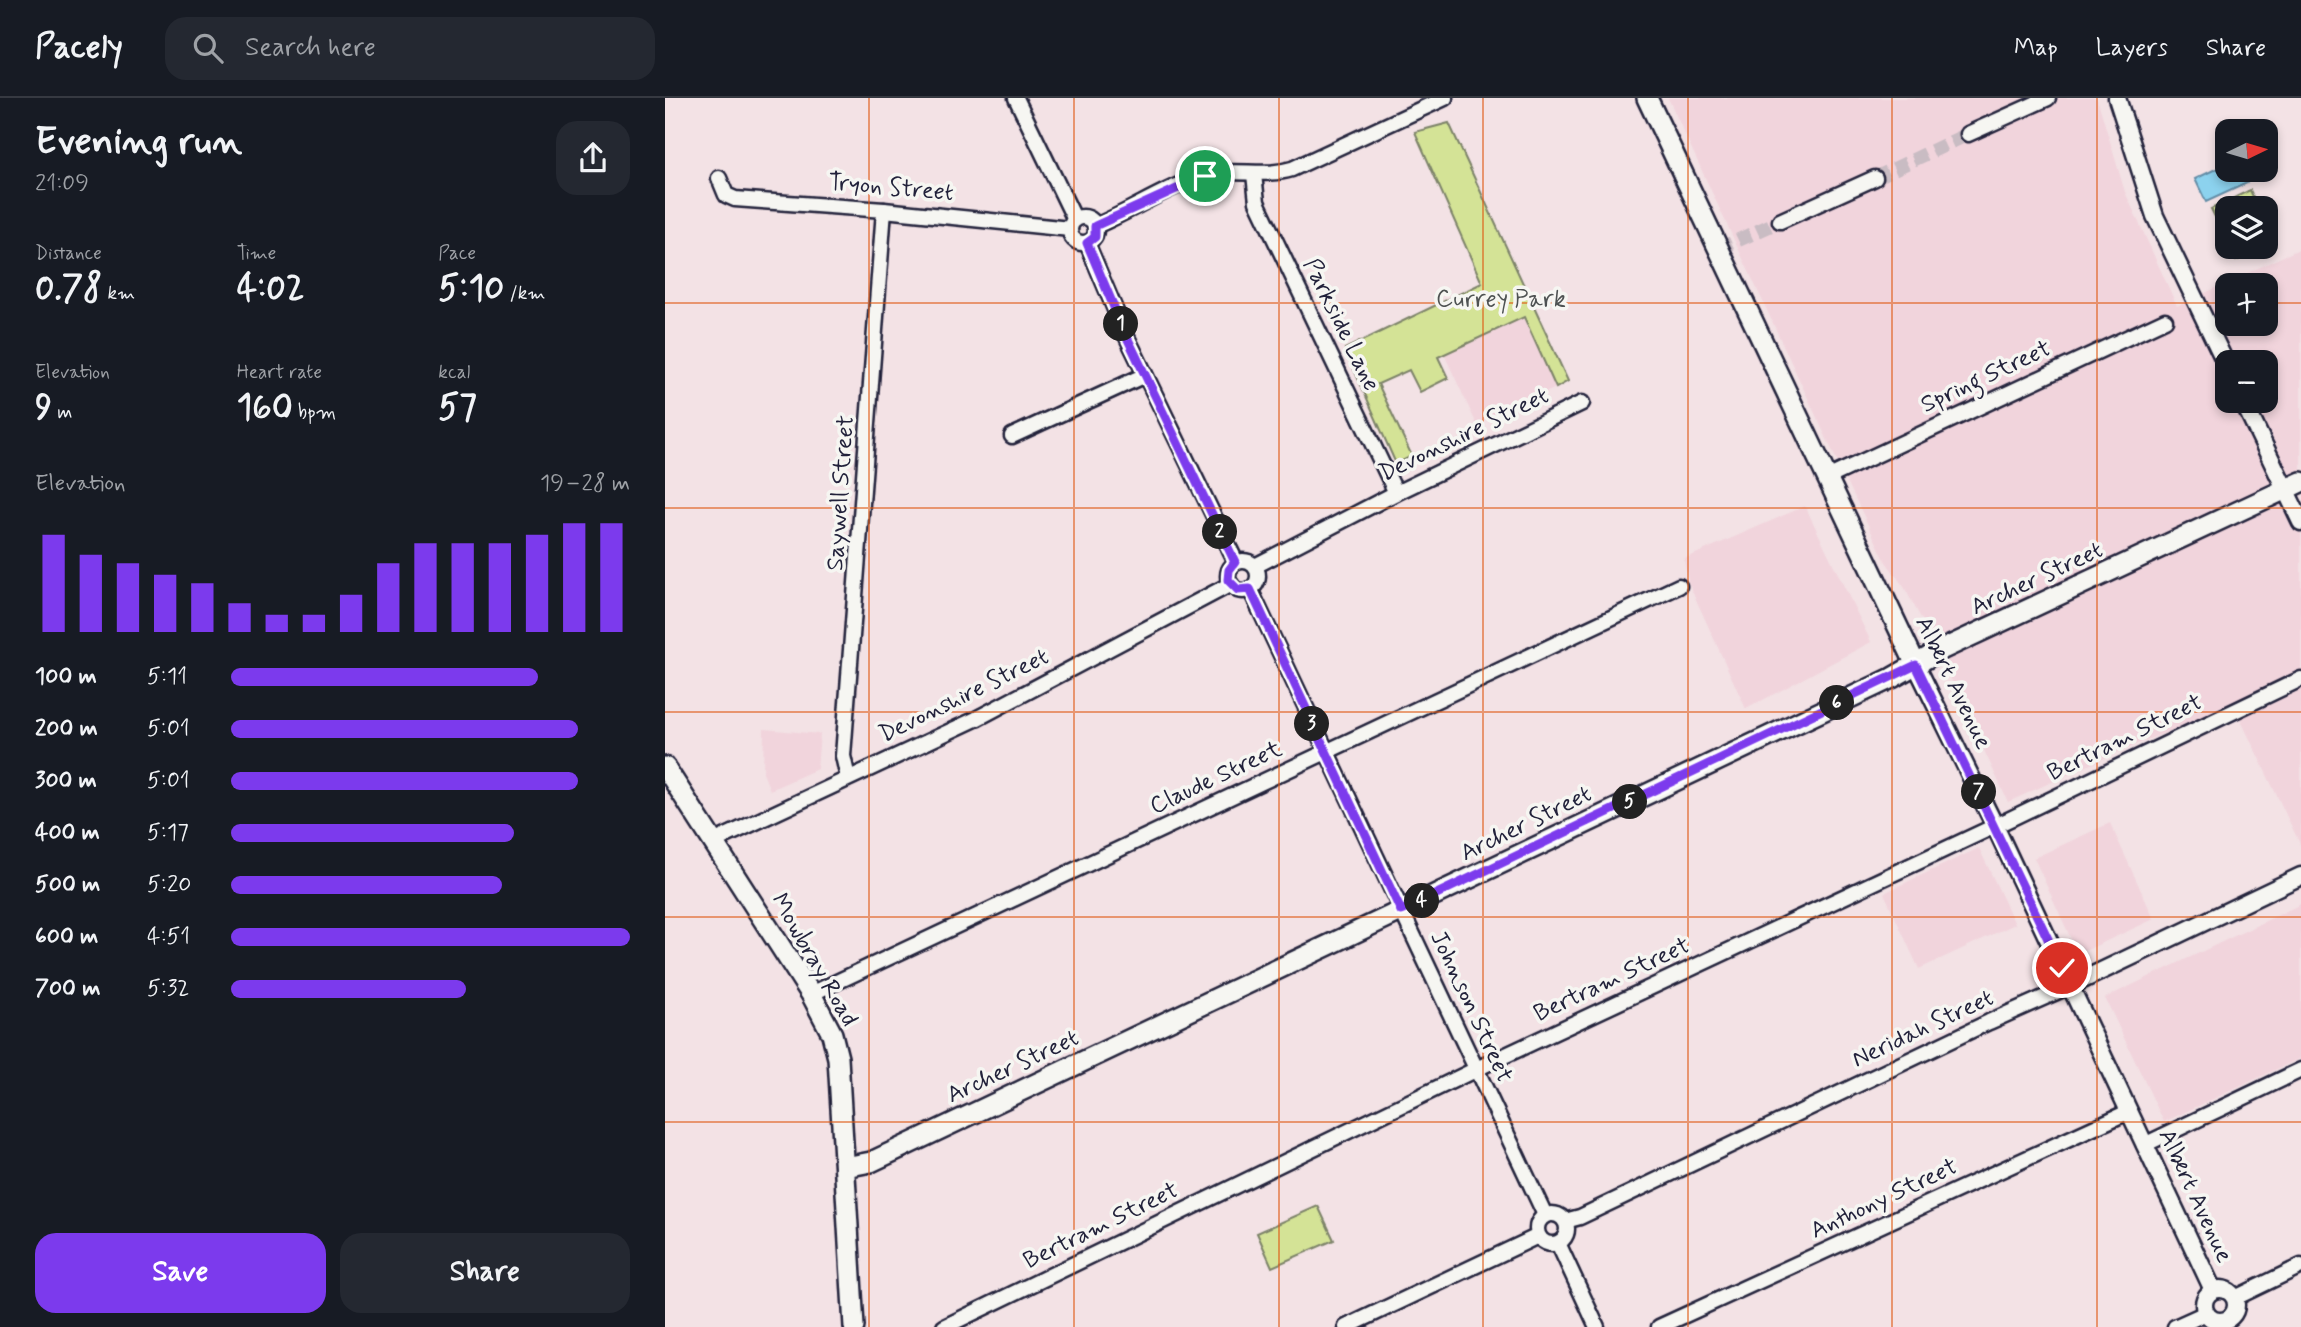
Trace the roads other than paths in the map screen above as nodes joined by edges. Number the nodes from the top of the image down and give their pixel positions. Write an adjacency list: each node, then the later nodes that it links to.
1 (1016, 98): 12 (street)
2 (1445, 98): 7 (street)
3 (1647, 98): 21 (main road, Albert Avenue)
4 (2048, 98): 6 (street)
5 (2117, 98): 16 (street)
6 (1968, 134)
7 (1254, 174): 13 (street); 23 (street, Parkside Lane)
8 (719, 178): 10 (street, Tryon Street)
9 (1875, 178): 11 (street)
10 (884, 210): 12 (street, Tryon Street); 34 (street, Saywell Street)
11 (1780, 221)
12 (1072, 225): 13 (street); 14 (street)
13 (1095, 226): 14 (street)
14 (1087, 243): 17 (street)
15 (2165, 320): 21 (street, Spring Street)
16 (2219, 350)
17 (1145, 375): 20 (street); 25 (street)
18 (1582, 403): 23 (street, Devonshire Street)
19 (2250, 413): 22 (street)
20 (1012, 436)
21 (1828, 478): 30 (main road, Albert Avenue)
22 (2293, 486): 24 (street); 30 (main road, Archer Street)
23 (1396, 493): 26 (street, Devonshire Street)
24 (2301, 522)
25 (1235, 562): 26 (street); 27 (street)
26 (1255, 566): 29 (street)
27 (1231, 584): 29 (street); 34 (street, Devonshire Street)
28 (1679, 586): 32 (street, Claude Street)
29 (1250, 589): 32 (street, Johnson Street)
30 (1916, 665): 35 (street, Albert Avenue); 38 (main road, Archer Street)
31 (2301, 679): 35 (street, Bertram Street)
32 (1325, 751): 38 (street, Johnson Street); 40 (street, Claude Street)
33 (665, 767): 36 (main road, Mowbray Road)
34 (848, 778): 36 (street, Devonshire Street)
35 (1995, 826): 39 (street, Albert Avenue); 41 (street, Bertram Street)
36 (713, 842): 40 (main road, Mowbray Road)
37 (2301, 876): 39 (street, Neridah Street)
38 (1401, 911): 41 (street, Johnson Street); 45 (main road, Archer Street)
39 (2070, 986): 43 (street, Albert Avenue); 47 (street, Neridah Street)
40 (811, 994): 45 (main road, Mowbray Road)
41 (1476, 1070): 46 (street, Johnson Street); 56 (street, Bertram Street)
42 (2301, 1070): 44 (street)
43 (2128, 1112): 44 (street, Albert Avenue); 59 (street, Anthony Street)
44 (2144, 1145): 51 (street, Albert Avenue)
45 (845, 1167): 55 (main road, Mowbray Road)
46 (1545, 1215): 47 (street); 48 (street)
47 (1565, 1221): 49 (street)
48 (1538, 1236): 49 (street); 57 (street)
49 (1558, 1243): 58 (street)
50 (2301, 1266): 52 (street)
51 (2213, 1290): 52 (street); 53 (street)
52 (2235, 1298): 54 (street)
53 (2206, 1313): 54 (street); 60 (street)
54 (2229, 1324)
55 (854, 1327)
56 (944, 1327)
57 (1346, 1327)
58 (1597, 1327)
59 (1659, 1327)
60 (2175, 1327)

